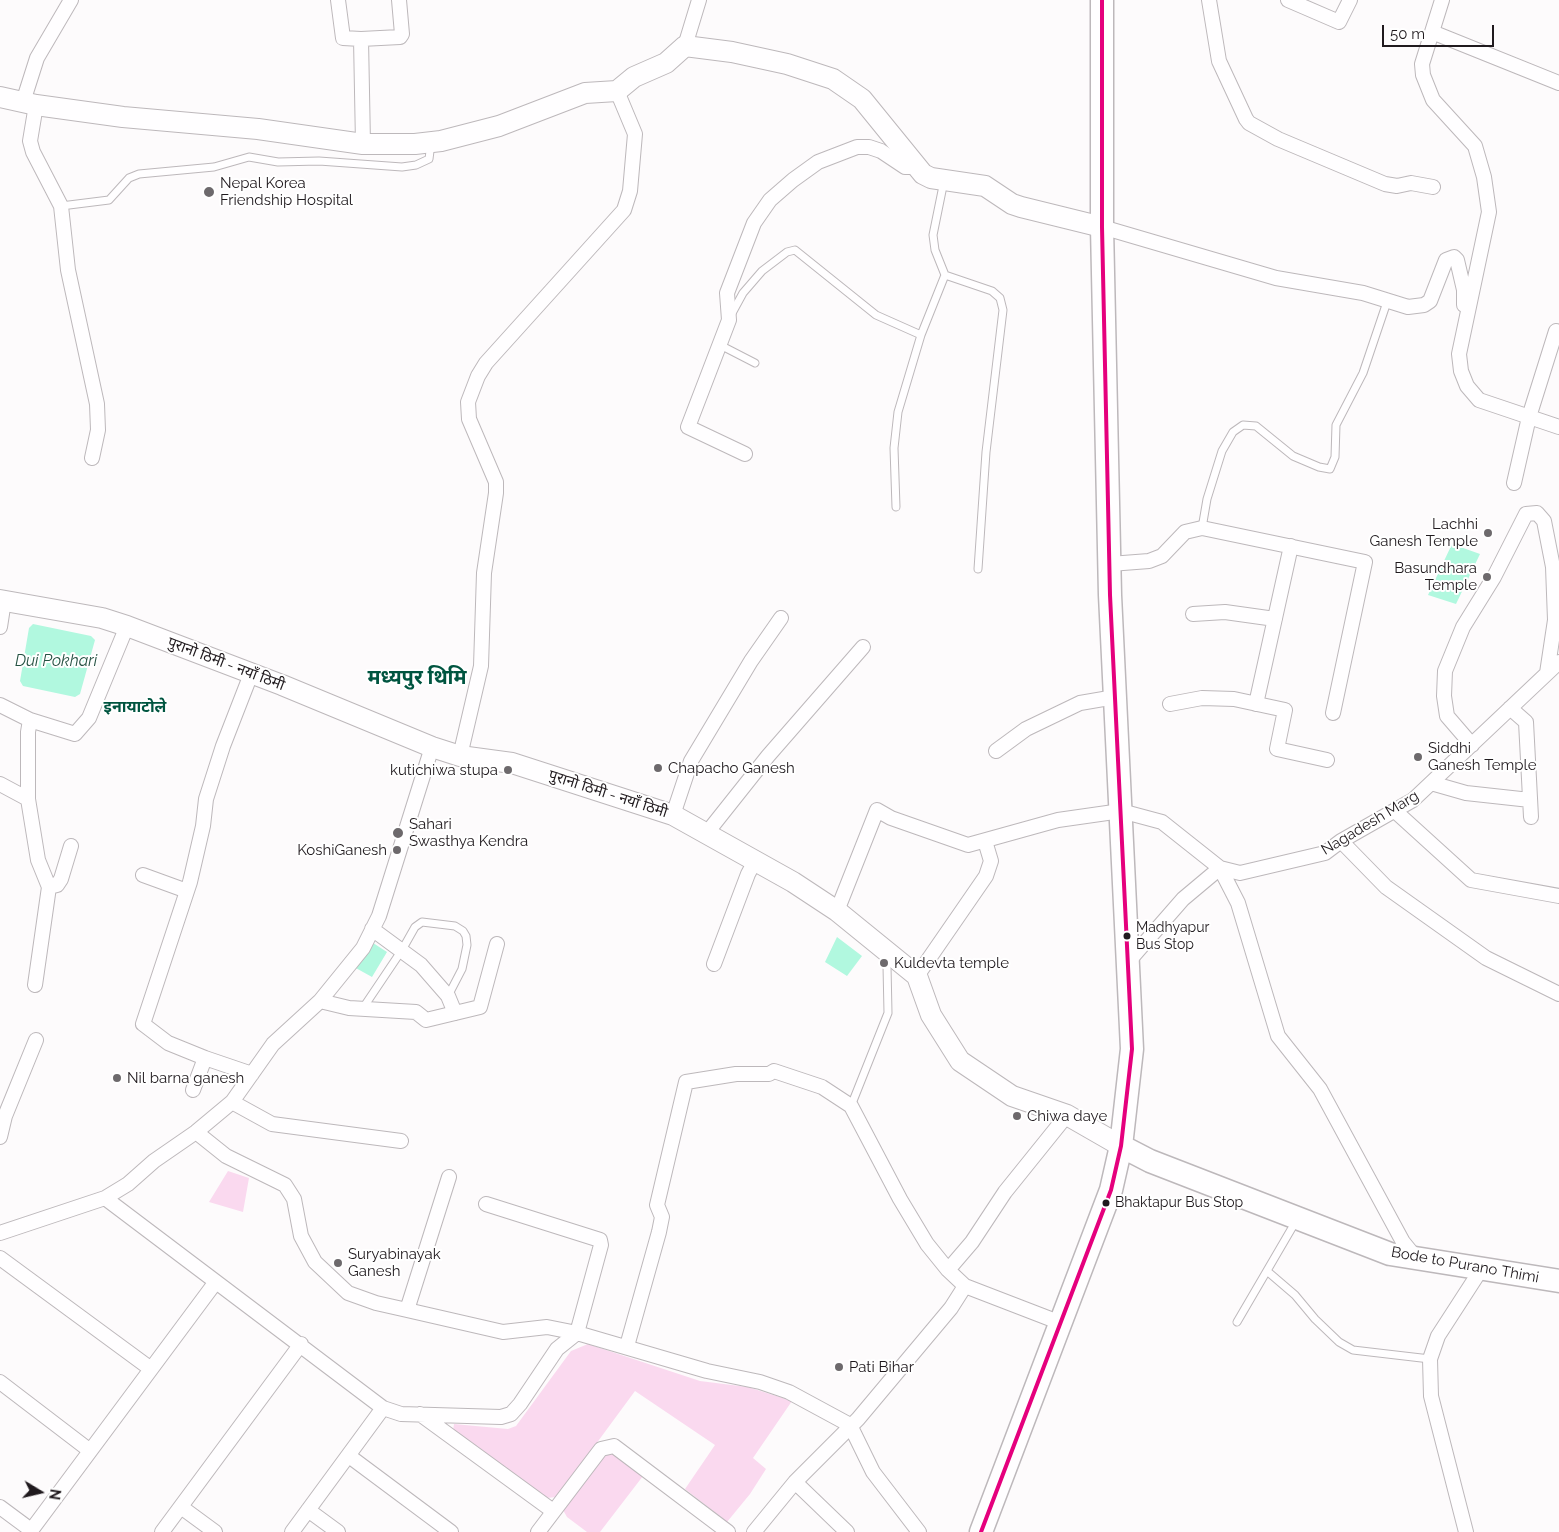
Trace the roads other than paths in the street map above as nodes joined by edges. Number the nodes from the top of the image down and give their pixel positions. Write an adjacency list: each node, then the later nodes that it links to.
1 (71, 0): 16 (street)
2 (338, 0): 11 (street)
3 (399, 0): 11 (street)
4 (699, 0): 12 (street)
5 (1102, 0): 23 (main road)
6 (1209, 0): 21 (street)
7 (1288, 0): 8 (street)
8 (1350, 0)
9 (1442, 0): 10 (street)
10 (1432, 32): 13 (street); 27 (street)
11 (360, 39): 18 (street)
12 (685, 46): 14 (main road); 19 (main road)
13 (1559, 83)
14 (617, 91): 17 (main road); 62 (street)
15 (0, 97): 16 (main road)
16 (29, 104): 18 (main road); 22 (street)
17 (431, 143): 18 (main road); 22 (lane)
18 (363, 144)
19 (917, 167): 20 (main road); 26 (street)
20 (944, 180): 23 (main road); 24 (lane)
21 (1433, 187)
22 (61, 206): 35 (street)
23 (1102, 227): 25 (street); 40 (main road)
24 (945, 275): 29 (lane); 41 (lane)
25 (1388, 299): 27 (street); 38 (lane)
26 (729, 320): 29 (lane); 30 (street)
27 (1464, 323): 32 (street)
28 (1556, 331): 32 (street)
29 (921, 335): 37 (lane)
30 (720, 345): 31 (lane); 34 (street)
31 (755, 363)
32 (1529, 417): 33 (street); 36 (street)
33 (1559, 427)
34 (745, 454)
35 (92, 458)
36 (1514, 483)
37 (896, 507)
38 (1202, 528): 39 (street); 40 (street)
39 (1291, 546): 45 (street); 57 (street)
40 (1110, 564): 52 (main road)
41 (978, 569)
42 (2, 601): 46 (main road, पुरानो ठिमी - नयाँ ठिमी); 47 (street)
43 (1193, 614): 45 (street)
44 (781, 618): 70 (street)
45 (1275, 619): 55 (street)
46 (127, 626): 51 (main road, पुरानो ठिमी - नयाँ ठिमी); 58 (street)
47 (0, 627)
48 (863, 647): 72 (street)
49 (1559, 662): 50 (street, Nagadesh Marg)
50 (1547, 673): 56 (street, Nagadesh Marg); 59 (street)
51 (251, 674): 60 (main road, पुरानो ठिमी - नयाँ ठिमी); 80 (street)
52 (1115, 697): 61 (street); 68 (main road)
53 (0, 704): 58 (street)
54 (1170, 704): 55 (street)
55 (1256, 704): 63 (street)
56 (1510, 708): 59 (street, Nagadesh Marg); 67 (street)
57 (1333, 713)
58 (30, 720): 66 (street)
59 (1472, 745): 64 (street, Nagadesh Marg)
60 (432, 747): 62 (main road, पुरानो ठिमी - नयाँ ठिमी); 83 (street)
61 (996, 751)
62 (460, 756): 70 (main road, पुरानो ठिमी - नयाँ ठिमी)
63 (1327, 760)
64 (1431, 783): 67 (street); 69 (street, Nagadesh Marg)
65 (1, 787): 66 (street)
66 (28, 798): 79 (street)
67 (1530, 800): 71 (street)
68 (1121, 811): 74 (street); 77 (street, Nagadesh Marg); 87 (main road)
69 (1395, 811): 73 (street, Nagadesh Marg); 81 (street)
70 (673, 815): 72 (main road, पुरानो ठिमी - नयाँ ठिमी)
71 (1531, 817)
72 (706, 834): 76 (main road, पुरानो ठिमी - नयाँ ठिमी)
73 (1341, 841): 77 (street, Nagadesh Marg); 91 (street)
74 (985, 842): 82 (street); 89 (street)
75 (71, 846): 79 (street)
76 (755, 861): 82 (main road, पुरानो ठिमी - नयाँ ठिमी); 88 (street)
77 (1220, 868): 87 (street); 113 (street)
78 (143, 875): 80 (street)
79 (49, 887): 90 (street)
80 (187, 891): 97 (street)
81 (1559, 896)
82 (837, 911): 86 (main road, पुरानो ठिमी - नयाँ ठिमी)
83 (372, 930): 85 (street); 93 (street)
84 (497, 944): 95 (street)
85 (402, 950): 92 (street); 92 (lane); 94 (lane)
86 (892, 956): 89 (main road, पुरानो ठिमी - नयाँ ठिमी); 101 (lane)
87 (1128, 962): 106 (main road)
88 (714, 964)
89 (917, 976): 102 (main road)
90 (35, 985)
91 (1559, 994)
92 (448, 996): 95 (street)
93 (320, 1001): 94 (street); 98 (street)
94 (363, 1008): 95 (street)
95 (455, 1013)
96 (36, 1040): 104 (street)
97 (205, 1058): 98 (street); 99 (street)
98 (252, 1074): 100 (street)
99 (193, 1090)
100 (232, 1102): 103 (street); 105 (street)
101 (851, 1106): 115 (street); 125 (street)
102 (1067, 1115): 106 (main road); 115 (street)
103 (196, 1132): 108 (street); 120 (street)
104 (0, 1137)
105 (401, 1141)
106 (1121, 1146): 110 (main road, Bode to Purano Thimi); 122 (main road)
107 (449, 1177): 120 (street)
108 (106, 1198): 111 (street); 118 (street)
109 (486, 1204): 123 (street)
110 (1297, 1219): 113 (main road, Bode to Purano Thimi); 116 (lane)
111 (1, 1228)
112 (0, 1258): 127 (street)
113 (1416, 1258): 114 (main road, Bode to Purano Thimi)
114 (1482, 1268): 117 (main road, Bode to Purano Thimi); 126 (street)
115 (948, 1270): 119 (street)
116 (1266, 1271): 121 (lane); 126 (lane)
117 (1559, 1280)
118 (215, 1283): 124 (street); 127 (street)
119 (965, 1286): 122 (street); 131 (street)
120 (408, 1310): 123 (street)
121 (1236, 1322)
122 (1061, 1323): 150 (main road)
123 (576, 1332): 125 (street); 130 (street)
124 (301, 1344): 129 (street); 136 (street)
125 (627, 1346): 131 (street)
126 (1430, 1359): 151 (street)
127 (151, 1369): 132 (street)
128 (0, 1382): 132 (street)
129 (383, 1408): 130 (street); 133 (street)
130 (420, 1414): 138 (street)
131 (850, 1425): 134 (street); 149 (street)
132 (89, 1450): 139 (street)
133 (349, 1456): 137 (street); 144 (street)
134 (795, 1482): 147 (street); 148 (street)
135 (0, 1507): 139 (street)
136 (181, 1507): 140 (street); 141 (street)
137 (308, 1510): 142 (street); 143 (street)
138 (553, 1511): 145 (street); 146 (street)
139 (31, 1531)
140 (162, 1532)
141 (215, 1532)
142 (292, 1532)
143 (338, 1532)
144 (451, 1532)
145 (538, 1532)
146 (728, 1532)
147 (754, 1532)
148 (847, 1532)
149 (919, 1532)
150 (982, 1532)
151 (1466, 1532)

